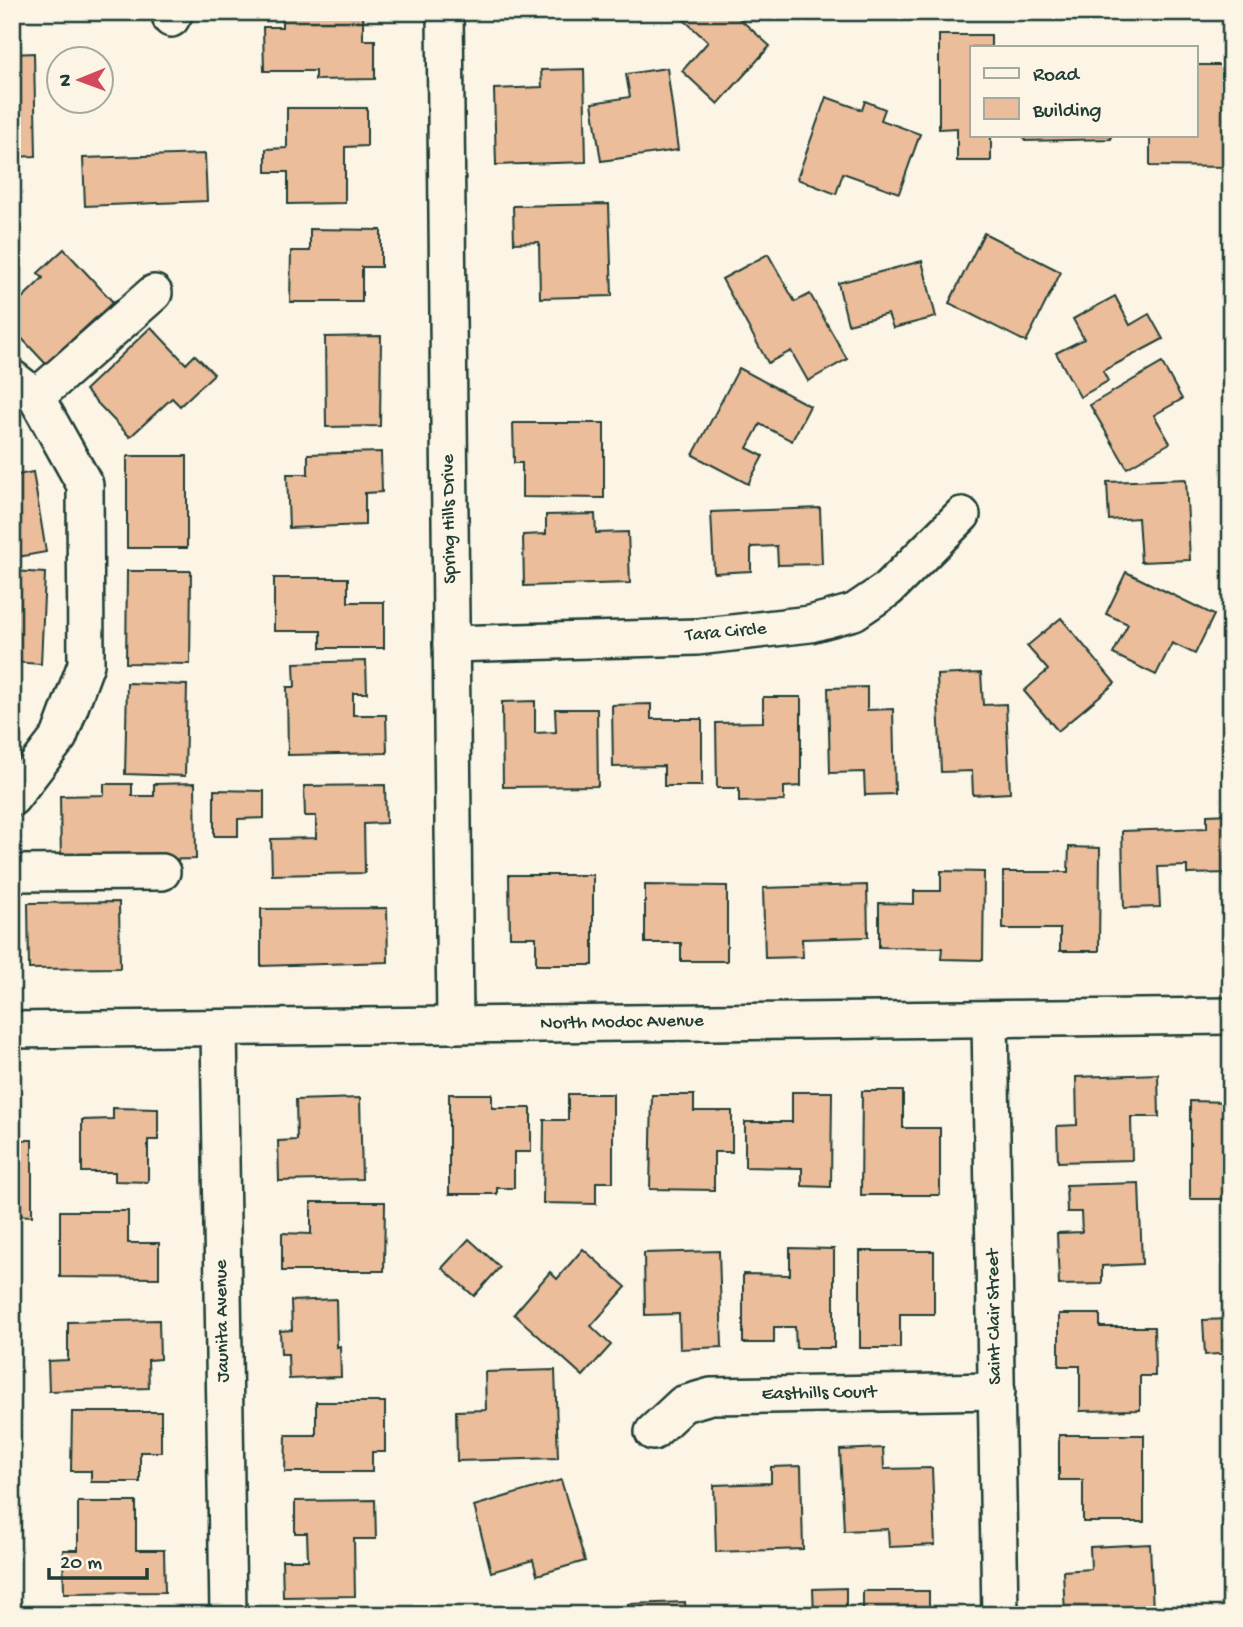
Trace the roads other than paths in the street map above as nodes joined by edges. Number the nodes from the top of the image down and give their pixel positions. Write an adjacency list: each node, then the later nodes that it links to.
1 (445, 12): 5 (street, Spring Hills Drive)
2 (154, 293): 3 (street)
3 (24, 387): 6 (street)
4 (962, 515): 5 (street, Tara Circle)
5 (451, 644): 11 (street, Spring Hills Drive)
6 (12, 797)
7 (162, 872): 8 (street)
8 (12, 873)
9 (1231, 1016): 10 (street, North Modoc Avenue)
10 (990, 1019): 11 (street, North Modoc Avenue); 14 (street, Saint Clair Street)
11 (455, 1025): 12 (street, North Modoc Avenue)
12 (219, 1028): 13 (street, North Modoc Avenue); 16 (street, Jaunita Avenue)
13 (12, 1030)
14 (997, 1391): 15 (street, Easthills Court); 17 (street, Saint Clair Street)
15 (653, 1432)
16 (228, 1615)
17 (1000, 1615)

